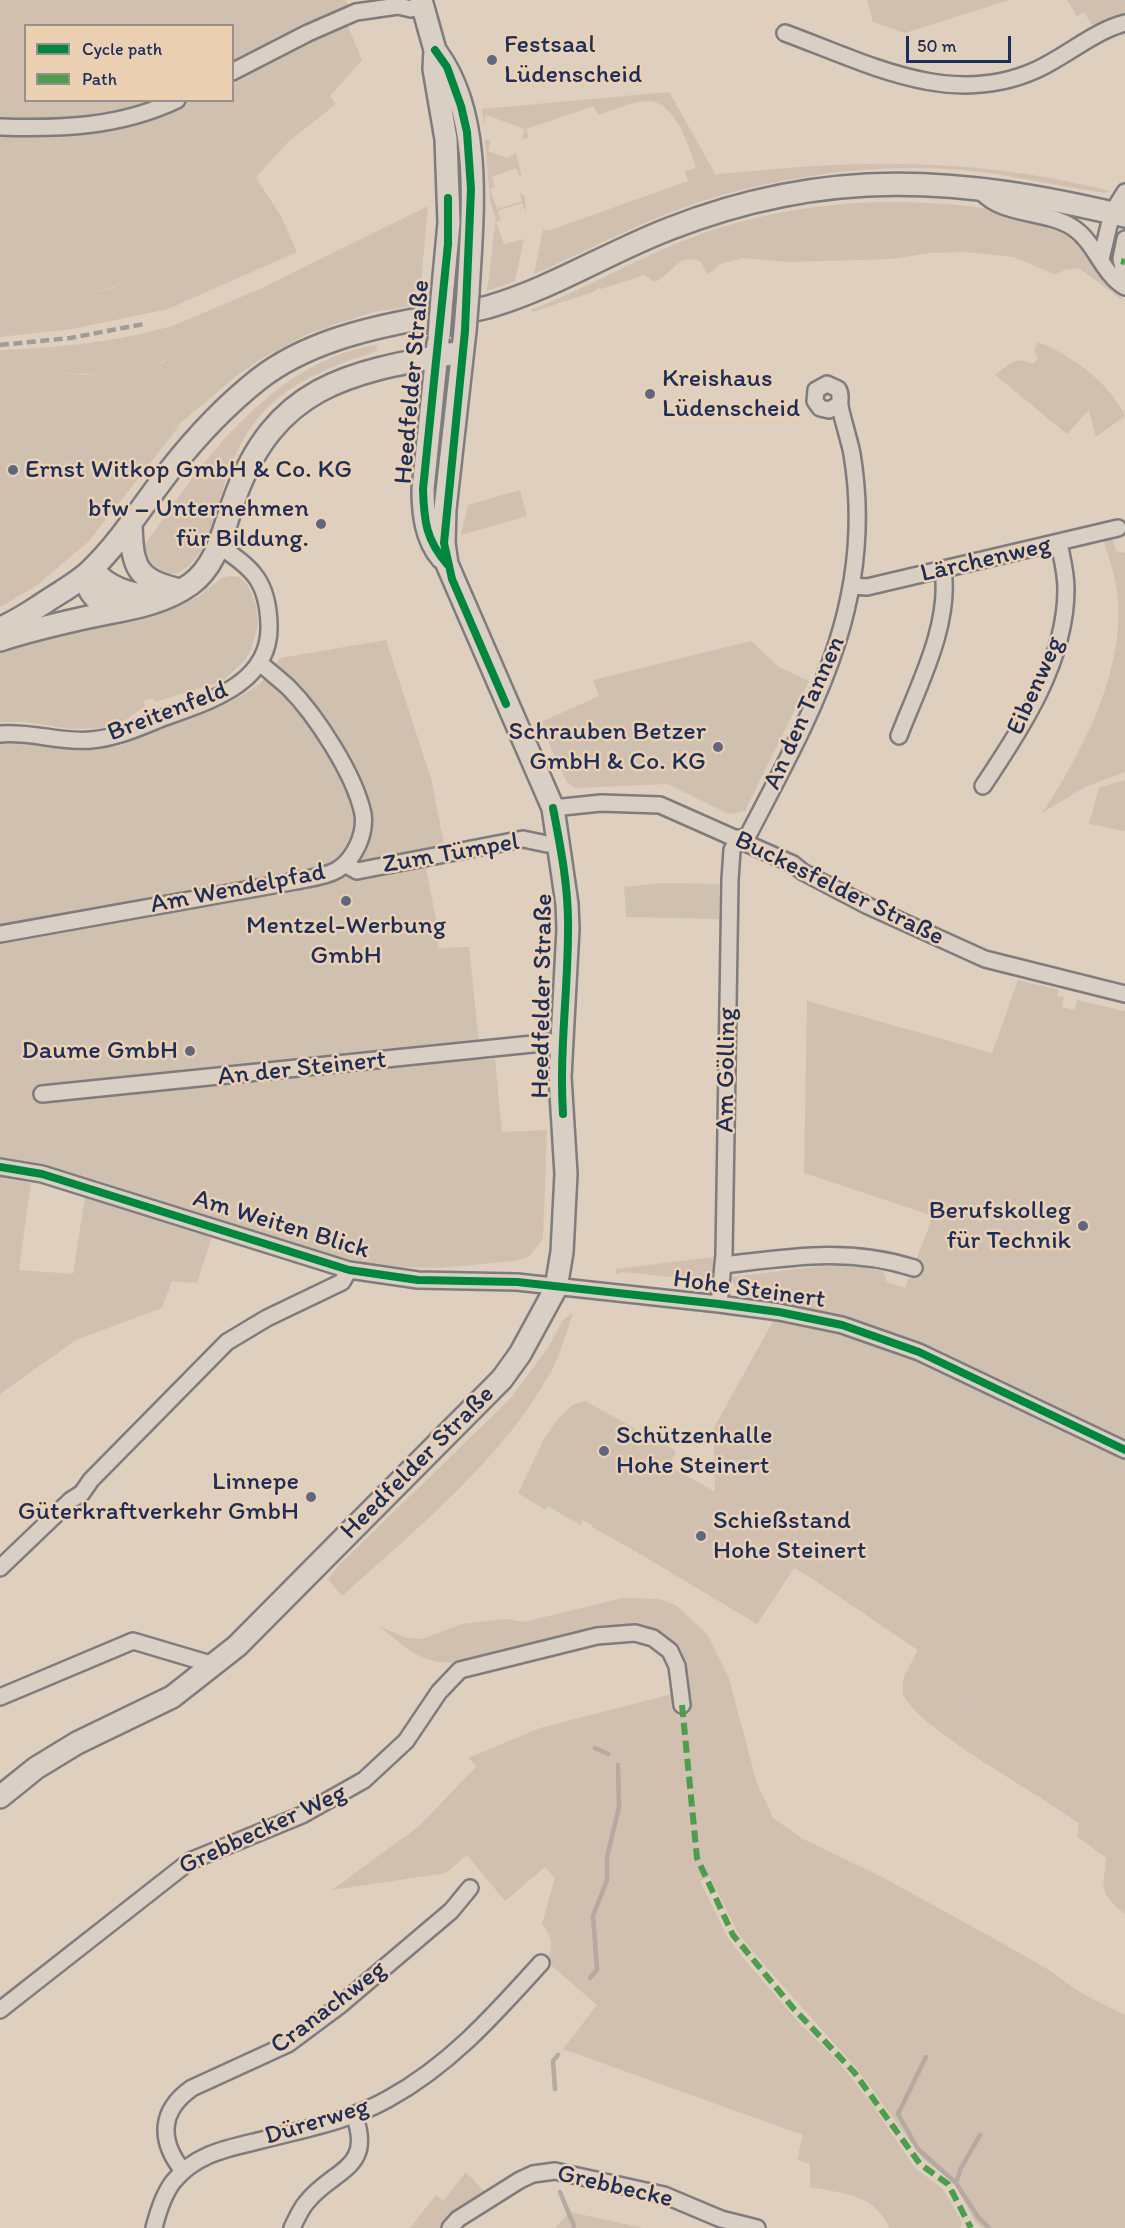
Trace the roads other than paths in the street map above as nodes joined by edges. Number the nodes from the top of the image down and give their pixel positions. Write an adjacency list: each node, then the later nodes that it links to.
1 (421, 3): 4 (main road, Heedfelder Straße); 5 (street)
2 (1125, 24): 3 (street)
3 (785, 33)
4 (435, 50): 15 (main road, Heedfelder Straße, bridge); 16 (main road, Heedfelder Straße, bridge)
5 (234, 71)
6 (172, 102): 7 (street)
7 (0, 127)
8 (979, 188): 10 (main road); 12 (street); 18 (main road)
9 (1125, 192): 10 (street)
10 (1118, 215): 12 (street)
11 (1125, 239): 13 (street)
12 (1101, 259): 14 (street)
13 (1125, 276)
14 (1125, 287)
15 (464, 342): 16 (main road); 22 (main road, Heedfelder Straße)
16 (437, 346): 21 (main road); 22 (main road, Heedfelder Straße)
17 (840, 404): 25 (street, An den Tannen)
18 (131, 523): 24 (main road); 26 (main road)
19 (1118, 528): 20 (street, Lärchenweg)
20 (1059, 543): 23 (street, Lärchenweg); 33 (street, Eibenweg)
21 (219, 546): 26 (main road); 30 (street, Breitenfeld)
22 (447, 564): 34 (main road, Heedfelder Straße)
23 (942, 570): 25 (street, Lärchenweg); 32 (street)
24 (90, 571): 26 (main road); 27 (main road); 28 (main road)
25 (853, 586): 35 (street, An den Tannen)
26 (172, 594): 27 (main road)
27 (119, 611): 29 (main road)
28 (0, 628)
29 (0, 640)
30 (260, 663): 31 (street, Breitenfeld); 37 (street, Am Wendelpfad)
31 (0, 734)
32 (899, 736)
33 (983, 786)
34 (553, 808): 35 (street, Buckesfelder Straße); 36 (main road, Heedfelder Straße)
35 (742, 840): 39 (street, Buckesfelder Straße); 43 (street, Am Gölling)
36 (560, 843): 37 (street, Zum Tümpel); 40 (main road, Heedfelder Straße)
37 (345, 864): 38 (street, Am Wendelpfad)
38 (0, 934)
39 (1125, 994)
40 (562, 1041): 41 (street, An der Steinert); 46 (main road, Heedfelder Straße)
41 (42, 1094)
42 (0, 1167): 45 (street, Am Weiten Blick)
43 (724, 1265): 44 (street); 47 (street, Am Gölling)
44 (914, 1268)
45 (349, 1270): 46 (street, Am Weiten Blick); 49 (street, Am Weiten Blick)
46 (556, 1288): 47 (street, Hohe Steinert); 50 (main road, Heedfelder Straße)
47 (719, 1304): 48 (street, Hohe Steinert)
48 (1125, 1450)
49 (0, 1568)
50 (214, 1665): 51 (street); 53 (main road, Heedfelder Straße)
51 (0, 1697)
52 (682, 1705): 56 (street, Grebbecker Weg)
53 (0, 1797)
54 (470, 1888): 58 (street, Cranachweg)
55 (541, 1963): 57 (street, Dürerweg)
56 (0, 2010)
57 (354, 2115): 58 (street, Dürerweg); 60 (street)
58 (183, 2171): 59 (street, Dürerweg)
59 (154, 2228)
60 (292, 2228)
61 (450, 2228): 62 (street, Grebbecke)
62 (757, 2228)

